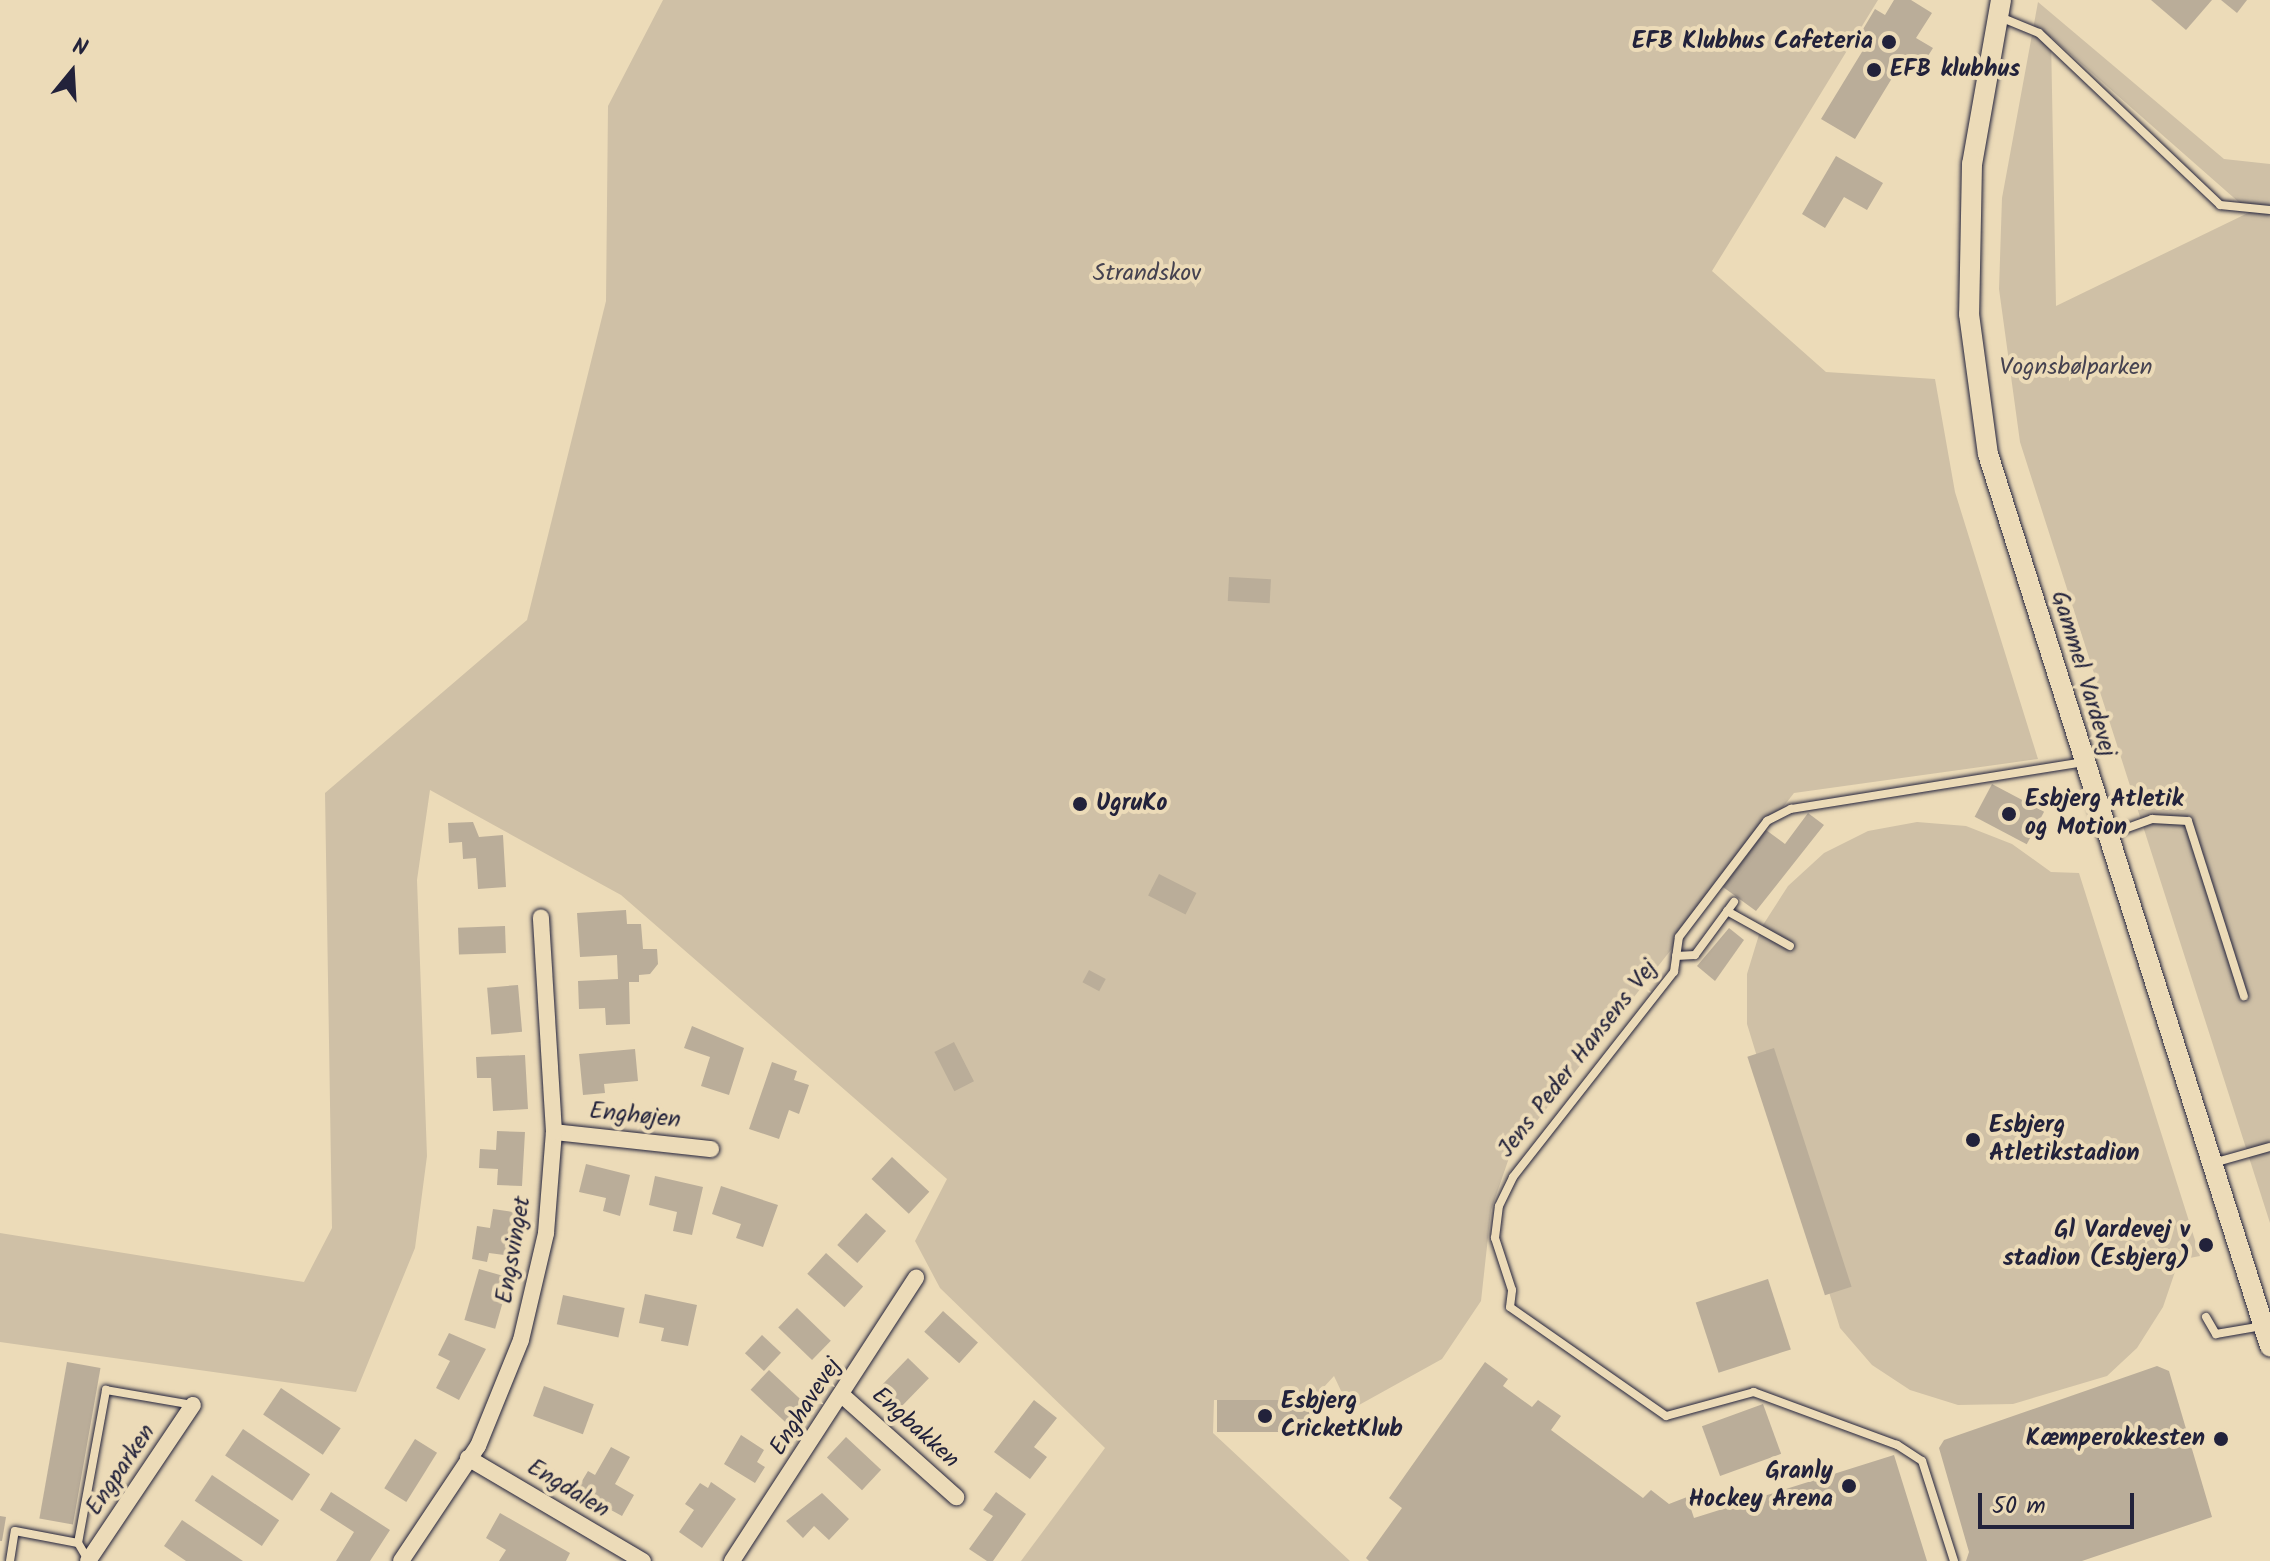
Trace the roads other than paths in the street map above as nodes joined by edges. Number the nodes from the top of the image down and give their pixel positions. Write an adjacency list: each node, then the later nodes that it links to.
1 (1998, 8): 2 (lane); 3 (street, Gammel Vardevej)
2 (2270, 210)
3 (2083, 762): 4 (street, Gammel Vardevej); 9 (lane, Jens Peder Hansens Vej)
4 (2108, 835): 10 (lane); 14 (street, Gammel Vardevej)
5 (1734, 902): 6 (lane)
6 (1727, 911): 8 (lane); 9 (lane)
7 (541, 917): 11 (street, Engsvinget)
8 (1790, 946)
9 (1676, 956): 30 (lane, Jens Peder Hansens Vej)
10 (2244, 996)
11 (554, 1132): 13 (street, Enghøjen); 22 (street, Engsvinget)
12 (2270, 1147): 14 (lane)
13 (711, 1149)
14 (2212, 1163): 16 (street, Gammel Vardevej)
15 (916, 1278): 20 (street, Enghavevej)
16 (2263, 1297): 18 (street, Gammel Vardevej)
17 (2206, 1317): 18 (lane)
18 (2263, 1325): 19 (street, Gammel Vardevej)
19 (2270, 1346)
20 (843, 1396): 23 (street, Engbakken); 29 (street, Enghavevej)
21 (193, 1405): 24 (lane); 26 (street, Engparken)
22 (468, 1458): 27 (street, Engsvinget); 28 (street, Engdalen)
23 (956, 1497)
24 (78, 1543): 25 (lane); 26 (lane)
25 (10, 1561)
26 (88, 1561)
27 (401, 1561)
28 (643, 1561)
29 (732, 1561)
30 (1954, 1561)

